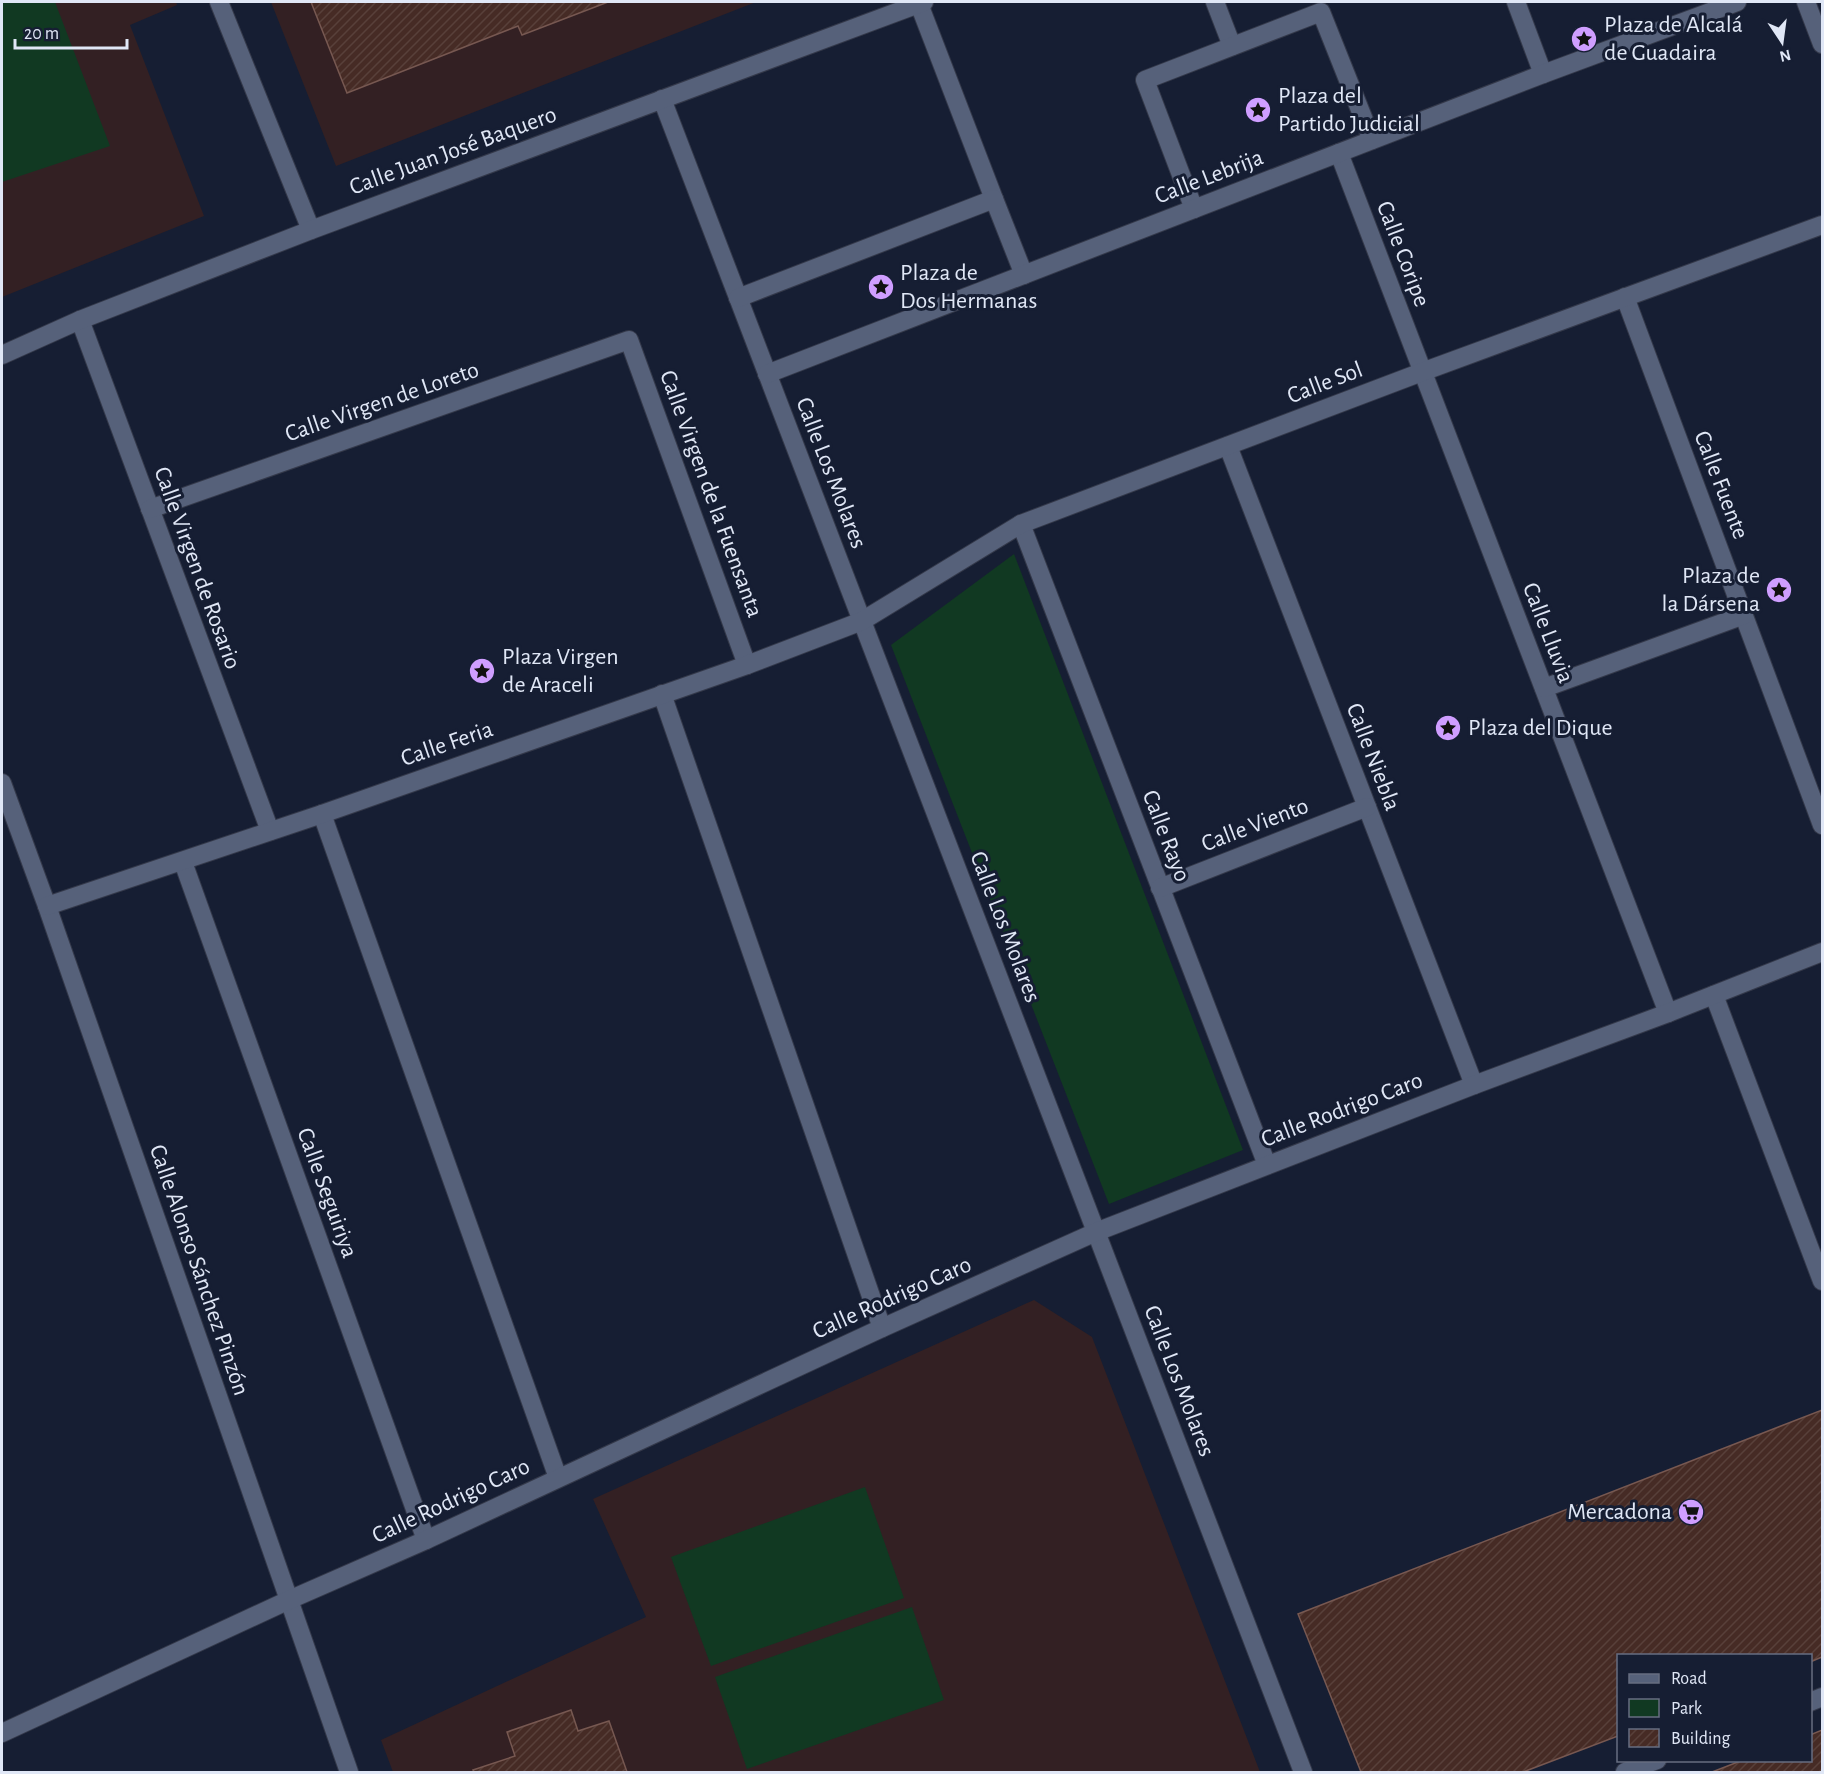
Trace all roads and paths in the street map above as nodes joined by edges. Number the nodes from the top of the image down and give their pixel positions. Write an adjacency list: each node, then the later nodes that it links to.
1 (219, 2): 16 (street)
2 (1215, 2): 8 (street)
3 (1518, 2): 9 (street)
4 (1737, 2): 9 (street, Calle Lebrija)
5 (1806, 2): 7 (street)
6 (922, 3): 10 (street, Calle Juan José Baquero); 13 (street)
7 (1822, 44)
8 (1232, 46): 11 (street); 14 (street)
9 (1543, 74): 11 (street, Calle Lebrija)
10 (662, 99): 16 (street, Calle Juan José Baquero); 19 (street, Calle Los Molares)
11 (1372, 140): 12 (street, Calle Lebrija)
12 (1339, 153): 14 (street, Calle Lebrija); 23 (street, Calle Coripe)
13 (994, 199): 17 (street); 19 (street)
14 (1194, 209): 17 (street, Calle Lebrija)
15 (1822, 227): 18 (street, Calle Sol)
16 (311, 230): 20 (street, Calle Juan José Baquero)
17 (1024, 275): 24 (street, Calle Lebrija)
18 (1625, 297): 23 (street, Calle Sol); 28 (street, Calle Fuente)
19 (738, 298): 24 (street, Calle Los Molares)
20 (80, 320): 22 (street, Calle Juan José Baquero); 26 (street, Calle Virgen de Rosario)
21 (629, 340): 26 (street, Calle Virgen de Loreto); 30 (street, Calle Virgen de la Fuensanta)
22 (2, 355)
23 (1422, 372): 25 (street, Calle Sol); 31 (street, Calle Lluvia)
24 (767, 374): 29 (street, Calle Los Molares)
25 (1228, 446): 27 (street, Calle Sol); 34 (street, Calle Niebla)
26 (150, 509): 37 (street, Calle Virgen de Rosario)
27 (1021, 524): 29 (street, Calle Sol); 39 (street, Calle Rayo)
28 (1744, 615): 31 (street); 36 (street, Calle Fuente)
29 (861, 621): 30 (street, Calle Feria); 46 (street, Calle Los Molares)
30 (747, 664): 32 (street, Calle Feria)
31 (1544, 688): 43 (street, Calle Lluvia)
32 (662, 694): 35 (street, Calle Feria); 48 (street)
33 (2, 783): 40 (street, Calle Alonso Sánchez Pinzón)
34 (1367, 807): 39 (street, Calle Viento); 44 (street, Calle Niebla)
35 (322, 813): 37 (street, Calle Feria); 49 (street)
36 (1822, 825)
37 (270, 831): 38 (street, Calle Feria)
38 (183, 862): 40 (street, Calle Feria); 50 (street, Calle Seguiriya)
39 (1160, 888): 45 (street, Calle Rayo)
40 (47, 906): 51 (street, Calle Alonso Sánchez Pinzón)
41 (1822, 952): 42 (street, Calle Rodrigo Caro)
42 (1714, 995): 43 (street, Calle Rodrigo Caro); 47 (street)
43 (1668, 1013): 44 (street, Calle Rodrigo Caro)
44 (1474, 1085): 45 (street, Calle Rodrigo Caro)
45 (1267, 1165): 46 (street, Calle Rodrigo Caro)
46 (1096, 1233): 48 (street, Calle Rodrigo Caro); 55 (street, Calle Los Molares)
47 (1822, 1281)
48 (882, 1328): 49 (street, Calle Rodrigo Caro)
49 (558, 1478): 50 (street, Calle Rodrigo Caro)
50 (426, 1540): 51 (street, Calle Rodrigo Caro)
51 (289, 1600): 52 (street, Calle Rodrigo Caro); 54 (street, Calle Alonso Sánchez Pinzón)
52 (2, 1733)
53 (1654, 1762): 56 (street)
54 (349, 1773)
55 (1303, 1773)
56 (1625, 1773)

